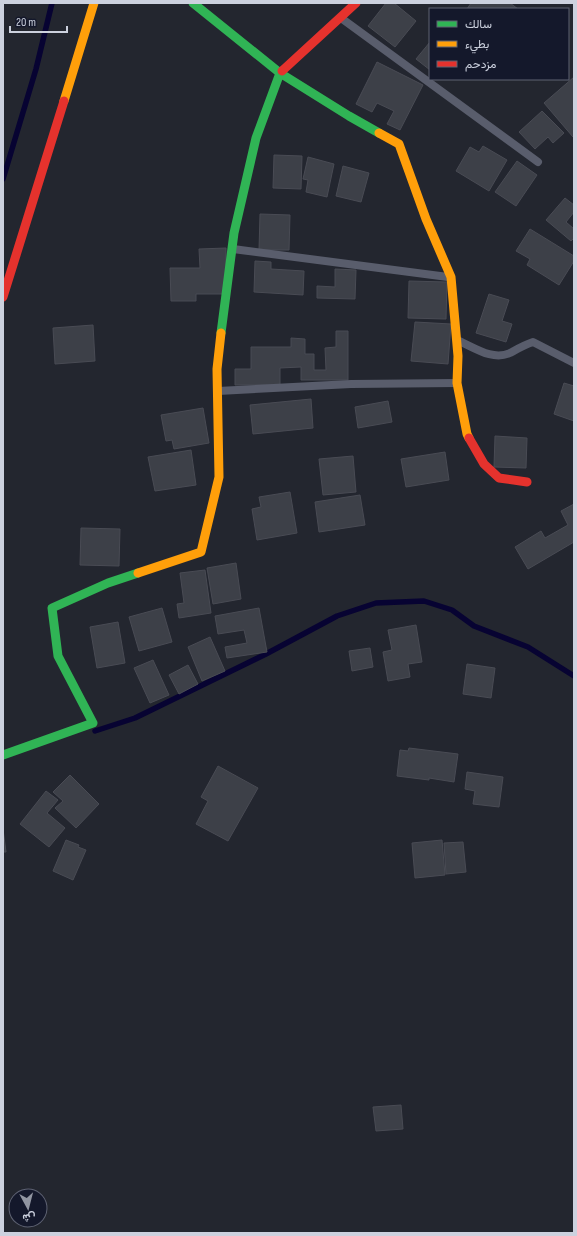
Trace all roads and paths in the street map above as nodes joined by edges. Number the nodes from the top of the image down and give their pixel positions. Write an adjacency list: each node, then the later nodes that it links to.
1 (94, 3): 9 (street)
2 (193, 3): 5 (street)
3 (356, 3): 4 (street)
4 (340, 17): 5 (street); 6 (lane)
5 (280, 73): 7 (street); 8 (street)
6 (538, 162)
7 (232, 249): 8 (lane); 13 (street)
8 (451, 277): 10 (street)
9 (3, 297)
10 (456, 340): 11 (lane); 12 (street)
11 (574, 363)
12 (457, 383): 13 (lane); 14 (street)
13 (217, 391): 15 (street)
14 (527, 482)
15 (3, 754)

